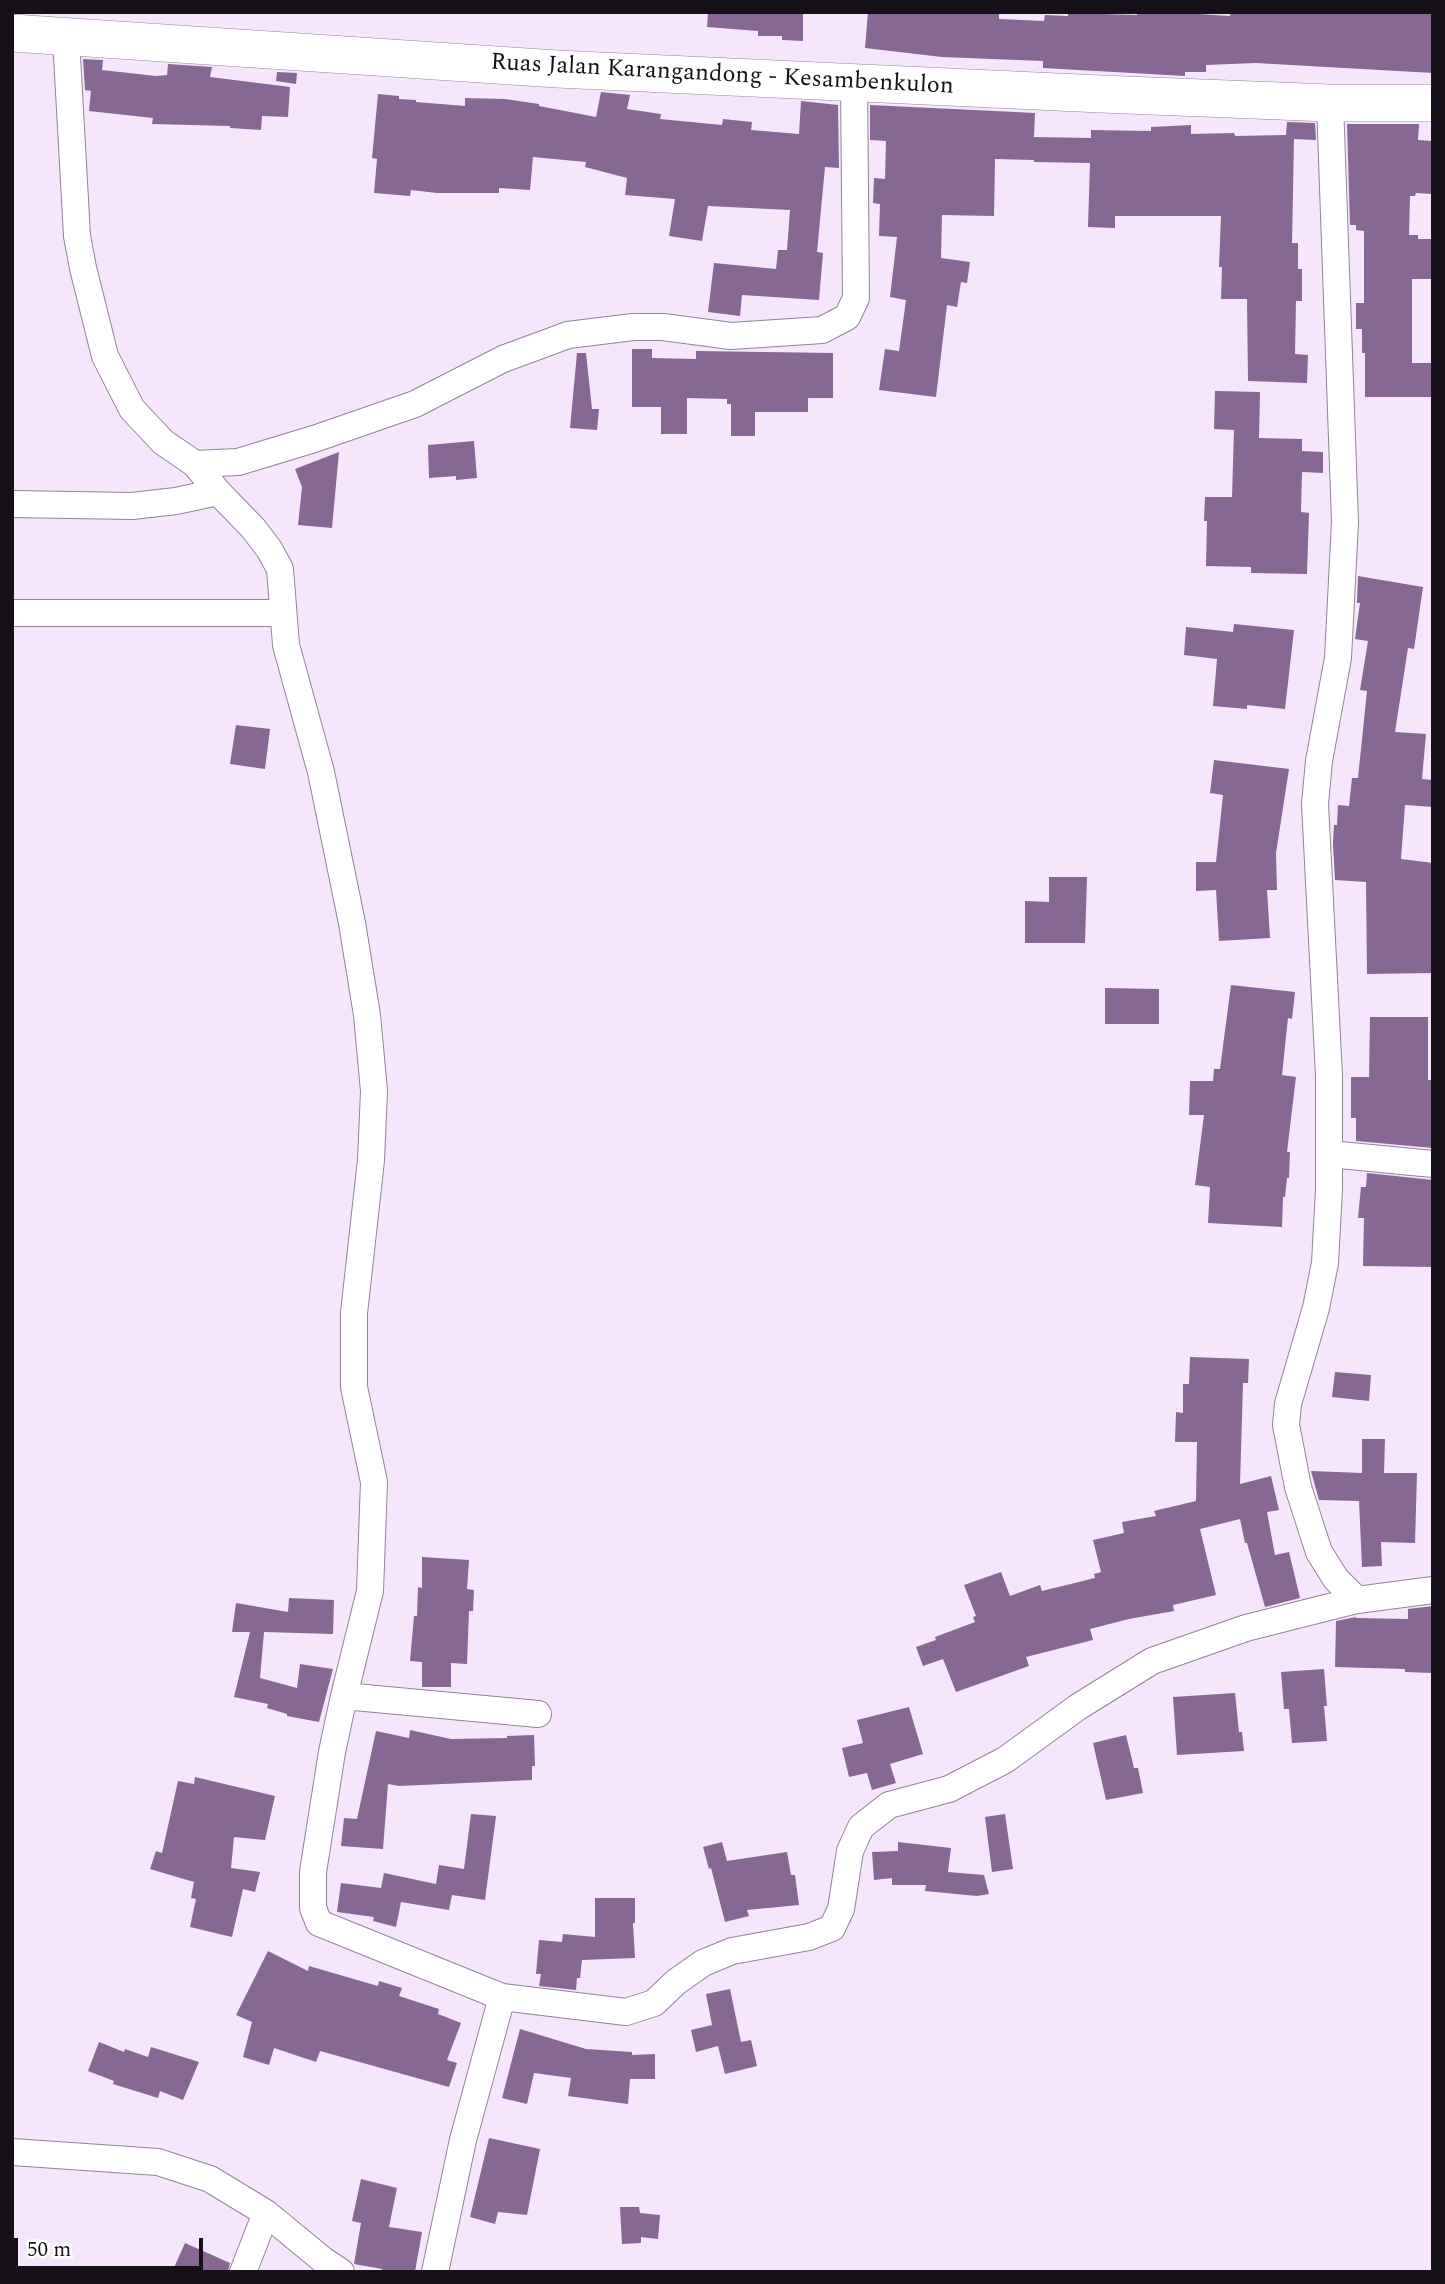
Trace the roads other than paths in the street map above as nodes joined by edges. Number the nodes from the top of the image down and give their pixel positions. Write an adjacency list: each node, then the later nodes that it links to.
1 (12, 33): 2 (main road, Ruas Jalan Karangandong - Kesambenkulon)
2 (66, 38): 3 (main road, Ruas Jalan Karangandong - Kesambenkulon); 6 (street)
3 (854, 83): 4 (main road, Ruas Jalan Karangandong - Kesambenkulon); 6 (street)
4 (1330, 103): 5 (main road, Ruas Jalan Karangandong - Kesambenkulon); 11 (street)
5 (1433, 103)
6 (195, 464): 7 (street)
7 (218, 492): 8 (street); 10 (street)
8 (12, 504)
9 (12, 613): 10 (street)
10 (283, 613): 15 (street)
11 (1329, 1154): 12 (street); 14 (street)
12 (1433, 1164)
13 (1433, 1590): 14 (street)
14 (1357, 1600): 17 (street)
15 (344, 1696): 16 (street); 17 (street)
16 (538, 1714)
17 (502, 1997): 22 (street)
18 (12, 2152): 19 (street)
19 (266, 2213): 20 (street); 21 (street)
20 (243, 2272)
21 (341, 2272)
22 (435, 2272)

